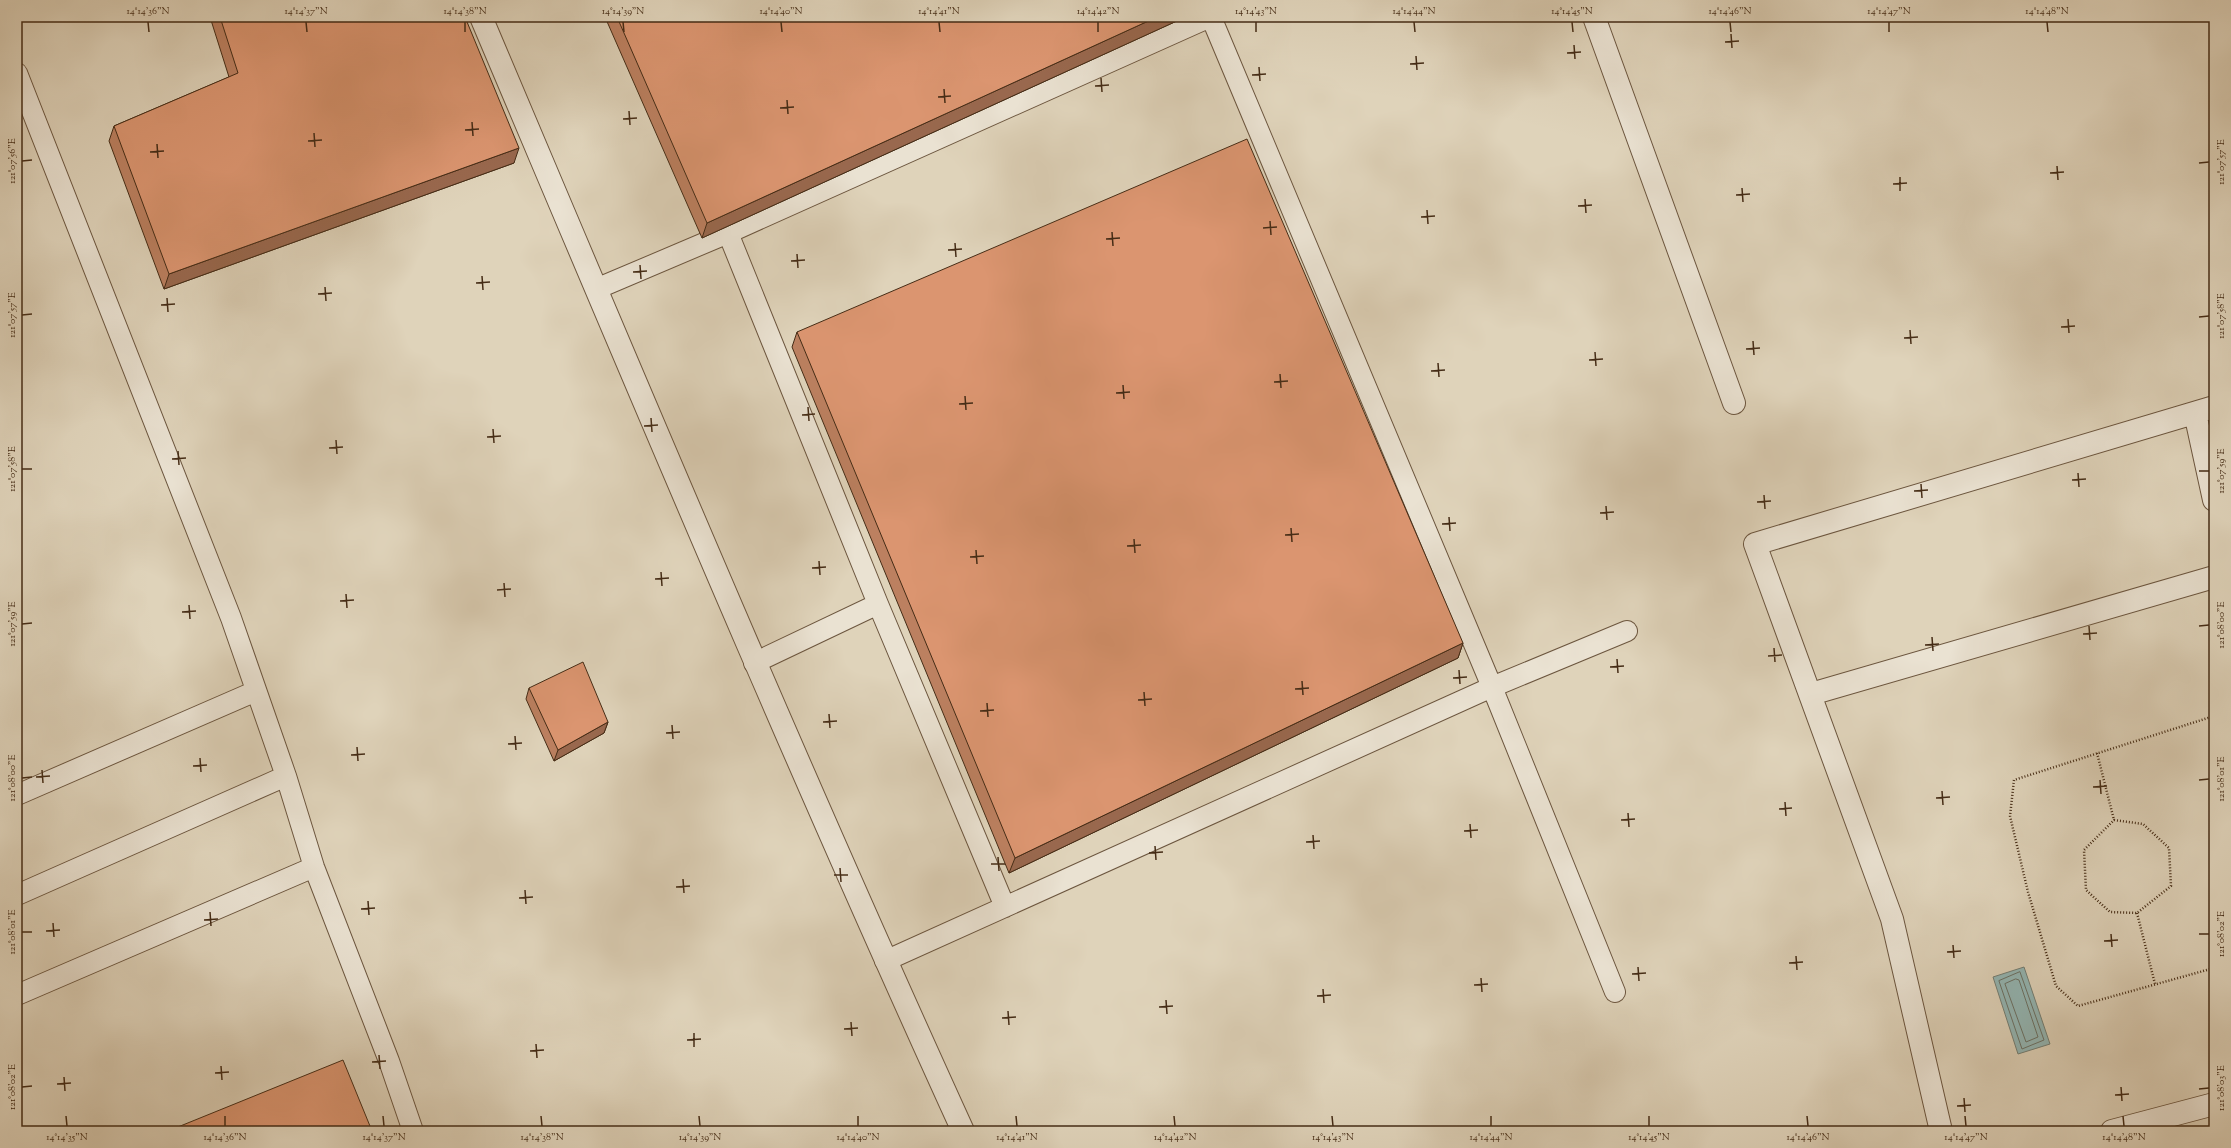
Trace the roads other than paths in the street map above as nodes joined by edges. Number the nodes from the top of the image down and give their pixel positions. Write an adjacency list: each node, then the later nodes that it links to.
1 (481, 17): 6 (street)
2 (1210, 17): 5 (lane); 14 (lane)
3 (1594, 17): 7 (street)
4 (17, 73): 15 (lane)
5 (728, 233): 6 (lane); 11 (lane)
6 (596, 289): 13 (street)
7 (1734, 403)
8 (2205, 410): 9 (street); 16 (street)
9 (2214, 500)
10 (2214, 577): 16 (street)
11 (878, 604): 13 (lane); 21 (lane)
12 (1627, 631): 14 (lane)
13 (754, 663): 22 (street)
14 (1492, 687): 21 (lane); 23 (lane)
15 (256, 691): 17 (lane); 18 (lane)
16 (1811, 694): 28 (street)
17 (286, 776): 19 (lane); 20 (lane)
18 (17, 795)
19 (314, 867): 24 (lane); 26 (lane)
20 (17, 895)
21 (1005, 907): 22 (lane)
22 (885, 961): 27 (street)
23 (1615, 992)
24 (17, 996)
25 (2214, 1104): 29 (street)
26 (414, 1131)
27 (963, 1131)
28 (1941, 1131)
29 (2112, 1131)

